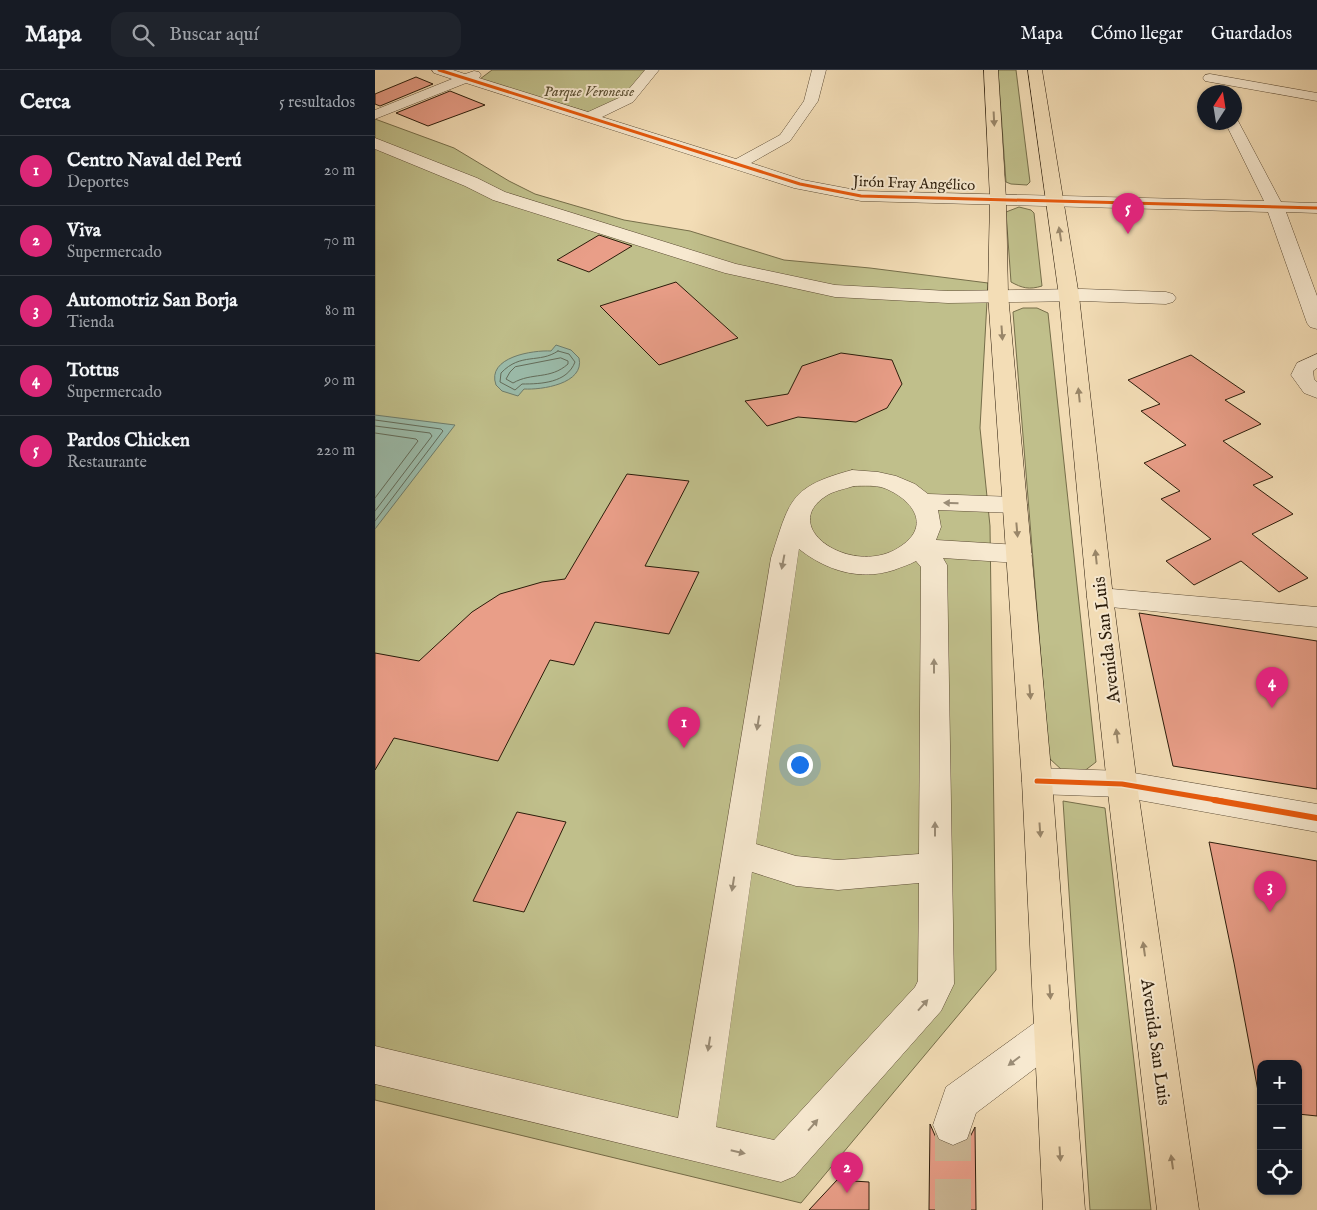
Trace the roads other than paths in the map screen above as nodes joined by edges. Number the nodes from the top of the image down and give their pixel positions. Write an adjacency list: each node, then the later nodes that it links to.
1 (439, 70): 7 (street, Jirón Fray Angélico)
2 (652, 70): 12 (street)
3 (819, 70): 15 (street)
4 (991, 70): 16 (main road, one-way to 16)
5 (1035, 70): 17 (main road, Avenida San Luis)
6 (1209, 74): 9 (street)
7 (475, 75): 11 (street); 12 (street, Jirón Fray Angélico)
8 (1242, 88): 9 (street)
9 (1275, 89): 10 (street)
10 (1317, 97)
11 (375, 115)
12 (590, 117): 15 (street, Jirón Fray Angélico)
13 (1236, 130): 18 (street)
14 (375, 143): 22 (street)
15 (737, 165): 16 (street, Jirón Fray Angélico)
16 (998, 199): 17 (street, Jirón Fray Angélico); 25 (main road)
17 (1055, 200): 18 (street, Jirón Fray Angélico); 24 (main road, Avenida San Luis, one-way to 17)
18 (1275, 207): 19 (street, Jirón Fray Angélico); 27 (street)
19 (1317, 208)
20 (854, 274): 22 (street)
21 (885, 276): 23 (street)
22 (824, 289): 23 (street)
23 (926, 296): 25 (street)
24 (1069, 296): 25 (street); 26 (street); 35 (main road, Avenida San Luis, one-way to 24)
25 (999, 297): 31 (main road, one-way to 31)
26 (1166, 298)
27 (1317, 323)
28 (1317, 360): 29 (street)
29 (1317, 392)
30 (923, 502): 31 (street, one-way to 30); 32 (street); 33 (street)
31 (1015, 505): 34 (main road, one-way to 34)
32 (797, 516): 33 (street); 40 (street, one-way to 40)
33 (918, 548): 34 (street); 41 (street, one-way to 33)
34 (1019, 554): 37 (main road, one-way to 37)
35 (1100, 597): 36 (street); 38 (main road, Avenida San Luis, one-way to 35)
36 (1317, 617)
37 (1037, 781): 38 (street); 42 (main road, one-way to 42)
38 (1123, 784): 39 (street); 47 (main road, Avenida San Luis, one-way to 38)
39 (1317, 818)
40 (738, 853): 41 (street); 45 (street, one-way to 45)
41 (935, 867): 45 (street, one-way to 41)
42 (1053, 1032): 44 (street, one-way to 44); 46 (main road, one-way to 46)
43 (375, 1065): 45 (street)
44 (953, 1125)
45 (694, 1142)
46 (1064, 1210)
47 (1178, 1210)

